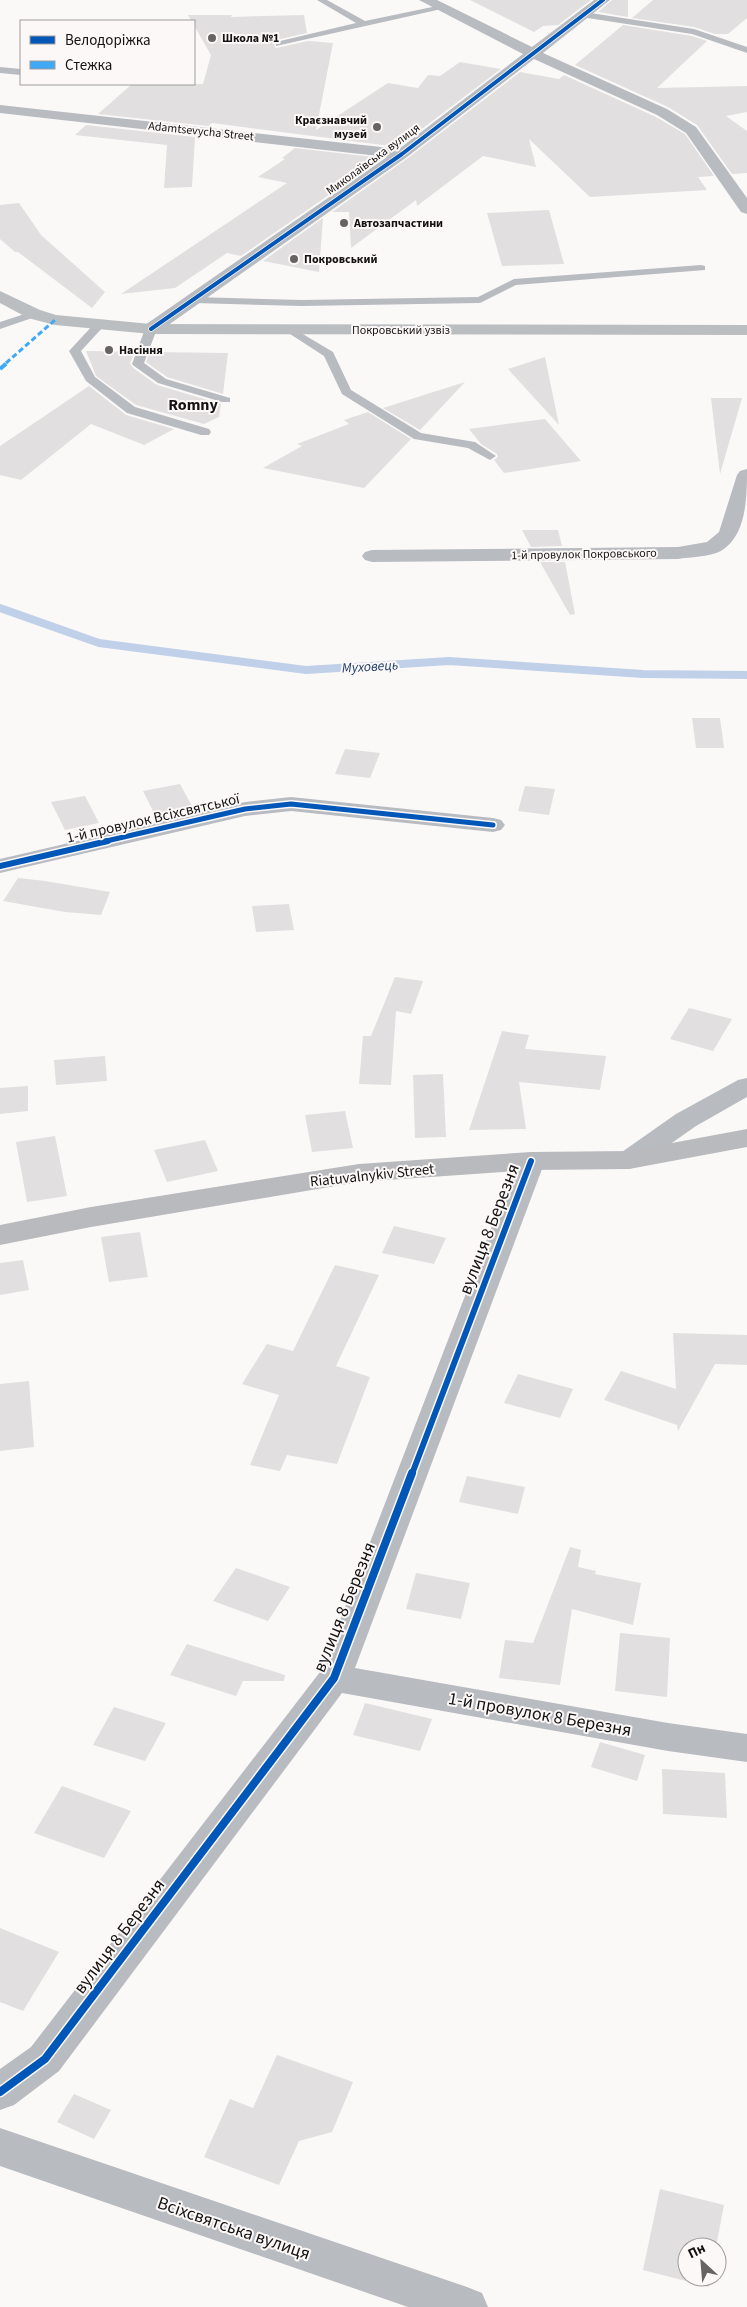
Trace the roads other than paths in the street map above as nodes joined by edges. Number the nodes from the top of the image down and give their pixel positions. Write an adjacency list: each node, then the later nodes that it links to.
1 (321, 0): 6 (lane)
2 (426, 0): 4 (street)
3 (603, 0): 5 (street, Миколаївська вулиця)
4 (442, 8): 6 (lane); 9 (street)
5 (584, 15): 8 (lane); 9 (street, Миколаївська вулиця)
6 (362, 23): 7 (lane)
7 (279, 44)
8 (747, 50)
9 (534, 54): 13 (street, Миколаївська вулиця); 14 (street)
10 (0, 70): 11 (lane)
11 (20, 72)
12 (0, 109): 13 (street, Adamtsevycha Street)
13 (402, 154): 17 (street, Миколаївська вулиця)
14 (747, 209)
15 (701, 268): 17 (lane)
16 (0, 296): 18 (main road, Покровський узвіз)
17 (194, 300): 21 (street, Миколаївська вулиця)
18 (34, 314): 19 (lane); 20 (main road, Покровський узвіз)
19 (0, 326)
20 (98, 326): 21 (main road, Покровський узвіз); 25 (lane)
21 (152, 329): 22 (main road, Покровський узвіз); 24 (lane)
22 (291, 330): 23 (main road, Покровський узвіз); 26 (lane)
23 (747, 330)
24 (226, 400)
25 (205, 432)
26 (490, 456)
27 (747, 475): 28 (street, 1-й провулок Покровського)
28 (372, 556)
29 (493, 825): 30 (street, 1-й провулок Всіхсвятської)
30 (0, 866)
31 (747, 1086): 33 (street)
32 (747, 1138): 33 (main road, Riatuvalnykiv Street)
33 (629, 1160): 34 (main road, Riatuvalnykiv Street)
34 (532, 1161): 35 (main road, Riatuvalnykiv Street); 36 (street, вулиця 8 Березня)
35 (0, 1235)
36 (334, 1678): 37 (street, 1-й провулок 8 Березня); 38 (street, вулиця 8 Березня)
37 (747, 1748)
38 (0, 2092)
39 (0, 2147): 40 (street, Всіхсвятська вулиця)
40 (467, 2307)

